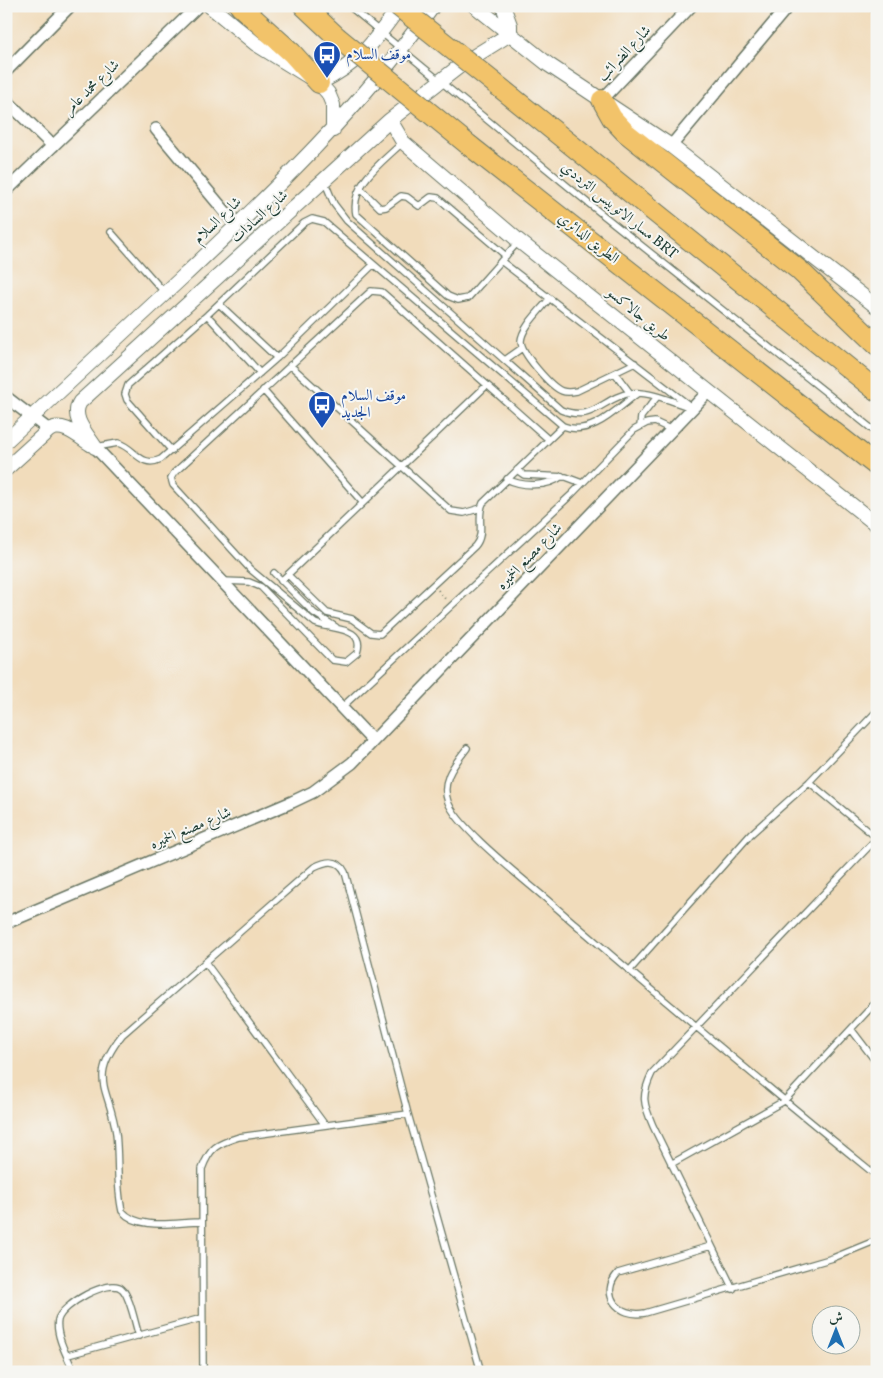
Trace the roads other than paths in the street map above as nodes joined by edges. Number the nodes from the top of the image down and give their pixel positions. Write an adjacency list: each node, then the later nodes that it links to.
1 (70, 6): 14 (street)
2 (198, 6): 22 (street, شارع محمد عامر)
3 (210, 6): 15 (street)
4 (240, 6): 15 (highway)
5 (304, 6): 68 (highway, الطريق الدائري, bridge)
6 (349, 6): 62 (lane, مسار الاتوبيس الترددي BRT)
7 (399, 6): 15 (street); 50 (highway, bridge)
8 (433, 6): 20 (street, شارع السلام)
9 (475, 6): 13 (street)
10 (503, 6): 13 (street)
11 (691, 6): 17 (street, شارع الضرائب)
12 (788, 6): 23 (street)
13 (510, 34): 17 (street); 18 (street, شارع السادات)
14 (6, 71)
15 (319, 83): 20 (street)
16 (6, 100): 22 (street)
17 (602, 100): 23 (street); 39 (highway)
18 (390, 120): 21 (street, طريق جالاكسو); 24 (street, شارع السادات)
19 (156, 129): 27 (street)
20 (333, 130): 27 (street, شارع السلام)
21 (403, 142): 25 (lane); 29 (street, طريق جالاكسو)
22 (53, 146): 26 (street, شارع محمد عامر)
23 (671, 146): 36 (street)
24 (324, 180): 41 (street, شارع السادات); 43 (lane)
25 (361, 189): 30 (lane); 31 (lane)
26 (6, 191)
27 (236, 226): 33 (street, شارع السلام)
28 (111, 232): 33 (lane)
29 (519, 241): 30 (lane); 51 (street, طريق جالاكسو)
30 (506, 256): 31 (lane)
31 (501, 261): 34 (lane)
32 (373, 265): 35 (lane); 42 (lane); 58 (lane)
33 (165, 293): 38 (street, شارع السلام)
34 (549, 299): 40 (lane); 44 (lane)
35 (220, 304): 37 (lane); 42 (lane)
36 (877, 308)
37 (208, 316): 46 (lane); 66 (lane)
38 (139, 318): 41 (street); 57 (street, شارع السلام)
39 (877, 345)
40 (522, 348): 43 (lane); 47 (lane)
41 (128, 358): 65 (street, شارع السادات)
42 (277, 358): 46 (lane)
43 (505, 360): 52 (lane)
44 (635, 363): 47 (lane); 56 (lane)
45 (290, 365): 48 (lane); 49 (lane); 67 (lane)
46 (260, 373): 66 (lane)
47 (615, 373): 52 (lane)
48 (487, 385): 63 (lane); 67 (lane)
49 (263, 390): 74 (lane); 82 (lane)
50 (877, 391)
51 (708, 392): 56 (street, شارع مصنع الخميره); 76 (street, طريق جالاكسو)
52 (630, 393): 53 (lane)
53 (638, 393): 55 (lane); 58 (lane)
54 (6, 397): 57 (street)
55 (657, 397): 56 (lane); 59 (lane)
56 (694, 409): 61 (street, شارع مصنع الخميره)
57 (32, 417): 60 (street); 64 (street, شارع السلام)
58 (562, 426): 63 (lane)
59 (640, 426): 61 (lane); 73 (lane)
60 (48, 430): 65 (street); 69 (street)
61 (673, 431): 86 (street, شارع مصنع الخميره)
62 (877, 433)
63 (548, 439): 70 (lane)
64 (6, 441)
65 (95, 447): 66 (lane); 79 (street)
66 (172, 451)
67 (403, 465): 74 (lane); 75 (lane)
68 (877, 466)
69 (6, 469)
70 (516, 470): 71 (lane); 72 (lane)
71 (562, 476): 72 (lane); 73 (lane)
72 (507, 478): 75 (lane)
73 (582, 483): 84 (lane)
74 (363, 503): 78 (lane)
75 (481, 508): 78 (lane)
76 (877, 525)
77 (274, 573): 80 (lane)
78 (288, 575): 80 (lane)
79 (222, 581): 83 (lane); 84 (street)
80 (281, 581): 81 (lane)
81 (305, 605): 82 (lane); 83 (lane)
82 (299, 610): 83 (lane)
83 (339, 629)
84 (341, 708): 86 (street)
85 (877, 711): 88 (lane)
86 (373, 741): 90 (street, شارع مصنع الخميره)
87 (467, 748): 92 (lane)
88 (809, 782): 89 (lane); 92 (lane)
89 (877, 838): 94 (lane)
90 (6, 923)
91 (205, 962): 98 (lane); 99 (lane); 102 (lane)
92 (629, 971): 94 (lane)
93 (877, 1001): 95 (lane)
94 (697, 1028): 97 (lane); 100 (lane)
95 (851, 1028): 96 (lane); 97 (lane)
96 (877, 1064)
97 (784, 1101): 100 (lane); 101 (lane)
98 (408, 1114): 99 (lane); 111 (lane)
99 (325, 1125): 102 (lane)
100 (671, 1164): 104 (lane)
101 (877, 1176)
102 (201, 1222): 106 (lane)
103 (877, 1240): 105 (lane)
104 (712, 1246): 105 (lane); 105 (lane)
105 (733, 1289)
106 (202, 1318): 107 (lane); 110 (lane)
107 (139, 1336): 108 (lane); 108 (lane)
108 (68, 1355): 109 (lane)
109 (74, 1372)
110 (202, 1372)
111 (481, 1372)

